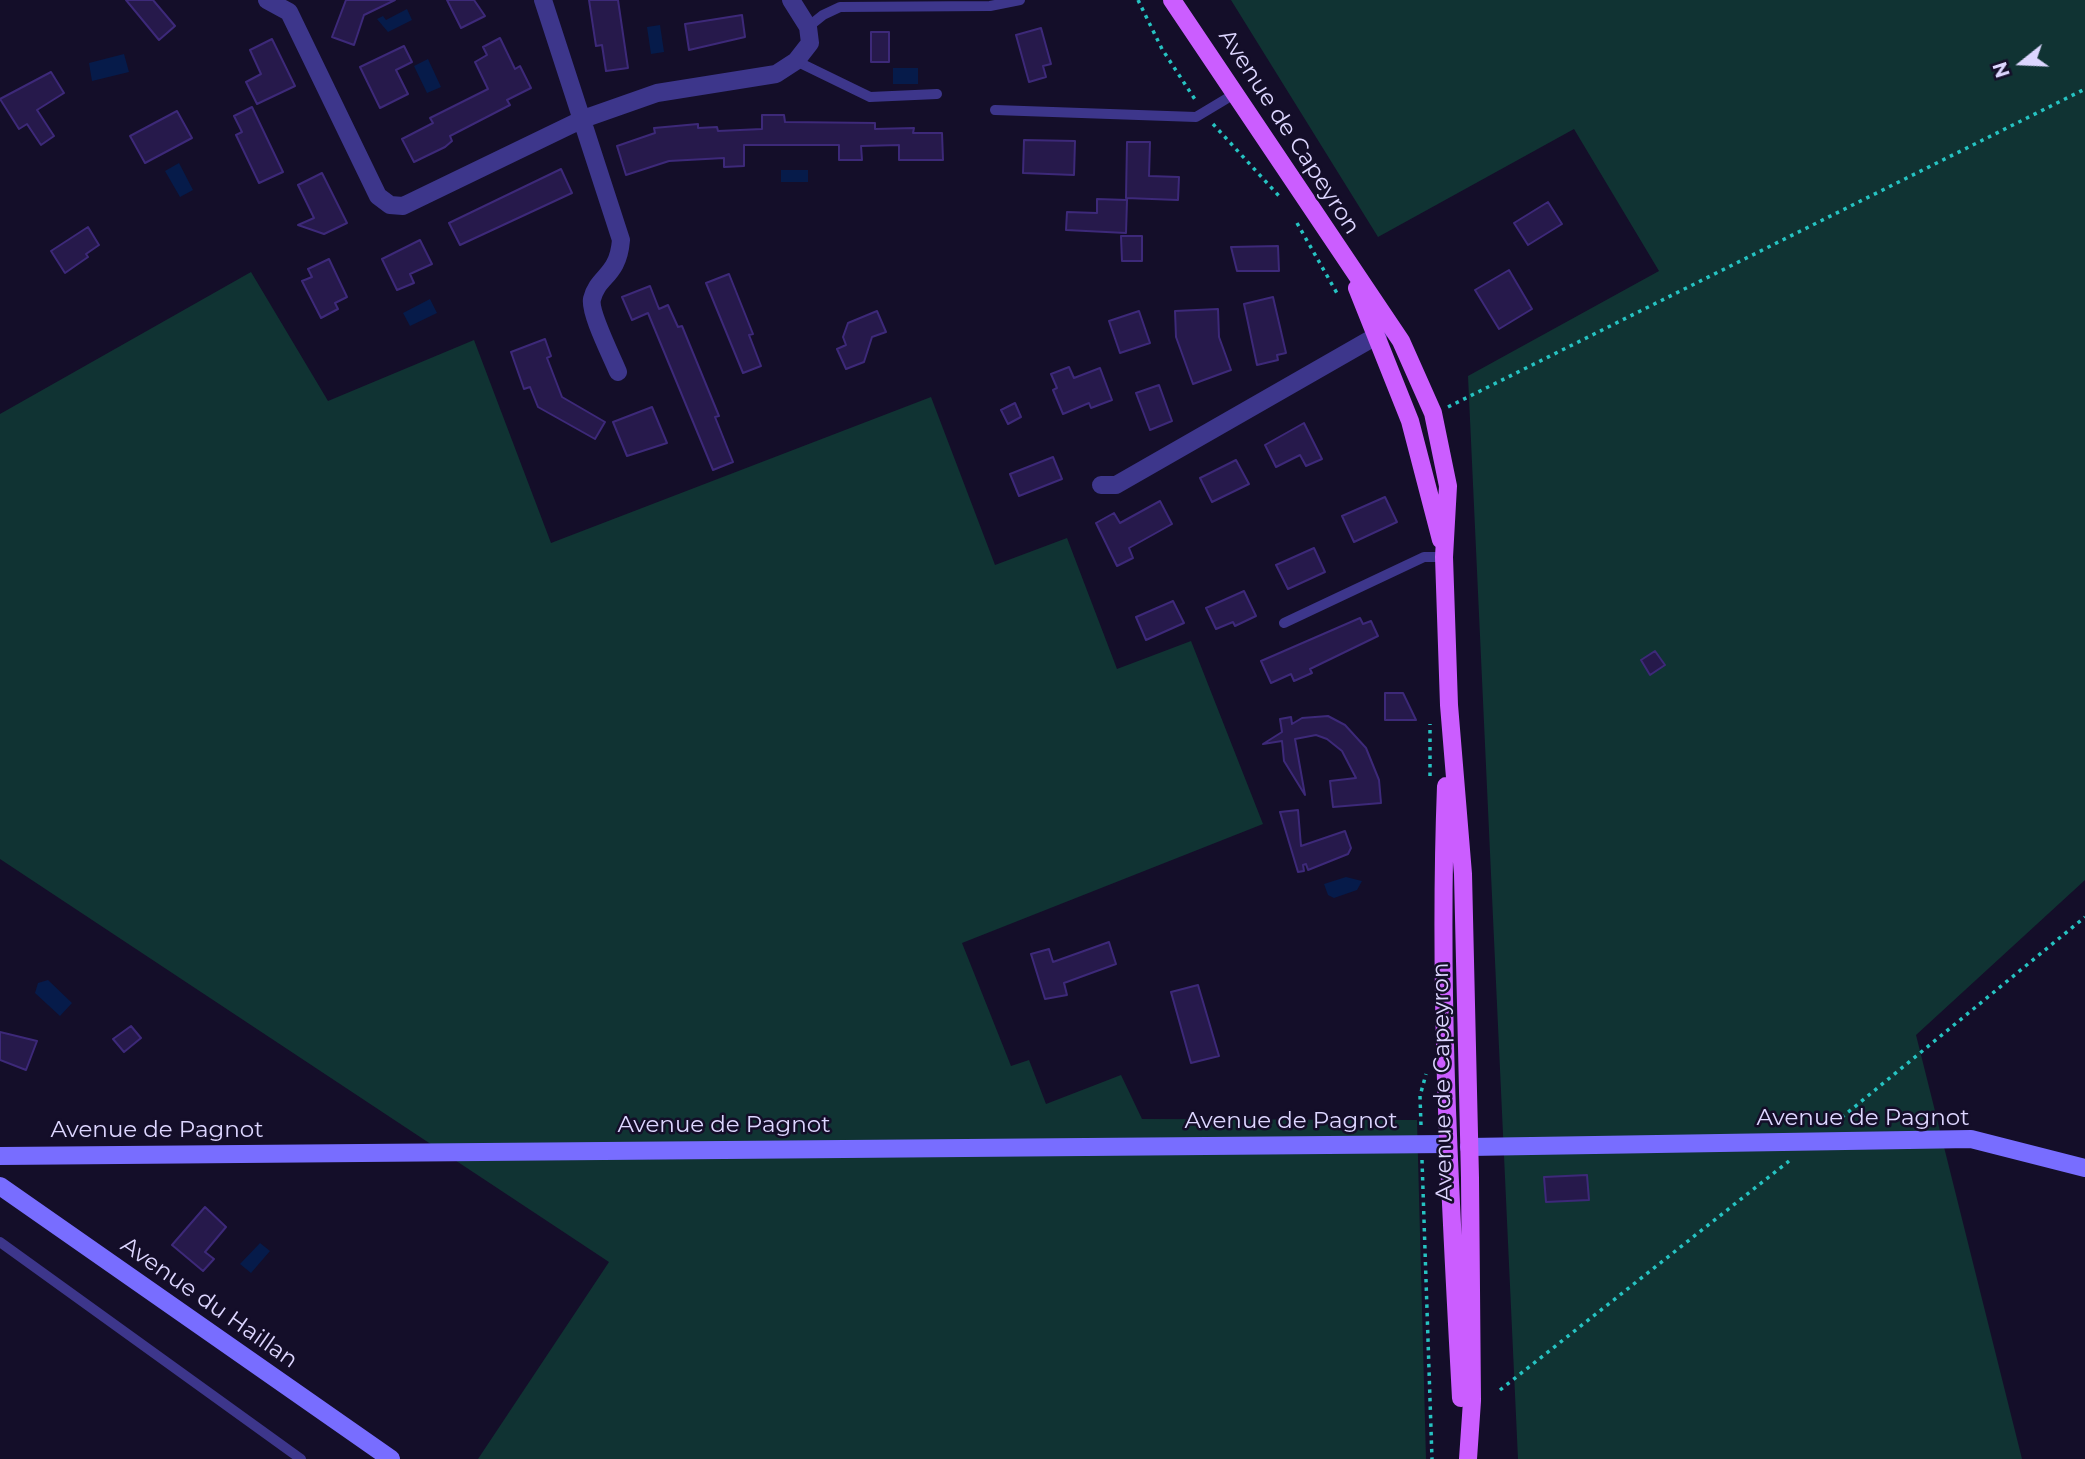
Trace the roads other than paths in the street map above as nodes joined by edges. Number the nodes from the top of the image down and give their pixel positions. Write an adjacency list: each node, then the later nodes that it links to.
1 (267, 0): 11 (street)
2 (543, 0): 11 (street)
3 (792, 0): 6 (street)
4 (1020, 0): 6 (lane)
5 (1172, 0): 8 (main road, Avenue de Capeyron)
6 (808, 27): 7 (street)
7 (796, 61): 9 (lane); 11 (street)
8 (1236, 93): 10 (lane); 12 (main road, Avenue de Capeyron)
9 (937, 94)
10 (995, 110)
11 (583, 119): 14 (street)
12 (1342, 256): 13 (main road, Avenue de Capeyron); 16 (main road, Avenue de Capeyron)
13 (1378, 335): 15 (street); 16 (main road, Avenue de Capeyron)
14 (618, 372)
15 (1101, 485)
16 (1444, 557): 17 (lane); 18 (main road, Avenue de Capeyron)
17 (1284, 623)
18 (1449, 705): 19 (main road, Avenue de Capeyron); 20 (main road, Avenue de Capeyron)
19 (1448, 1144): 21 (street, Avenue de Pagnot); 27 (main road, Avenue de Capeyron)
20 (1469, 1147): 22 (street, Avenue de Pagnot); 27 (main road, Avenue de Capeyron)
21 (0, 1156)
22 (2085, 1168)
23 (0, 1186): 26 (street, Avenue du Haillan)
24 (0, 1242): 25 (lane)
25 (300, 1459)
26 (391, 1459)
27 (1466, 1459)

